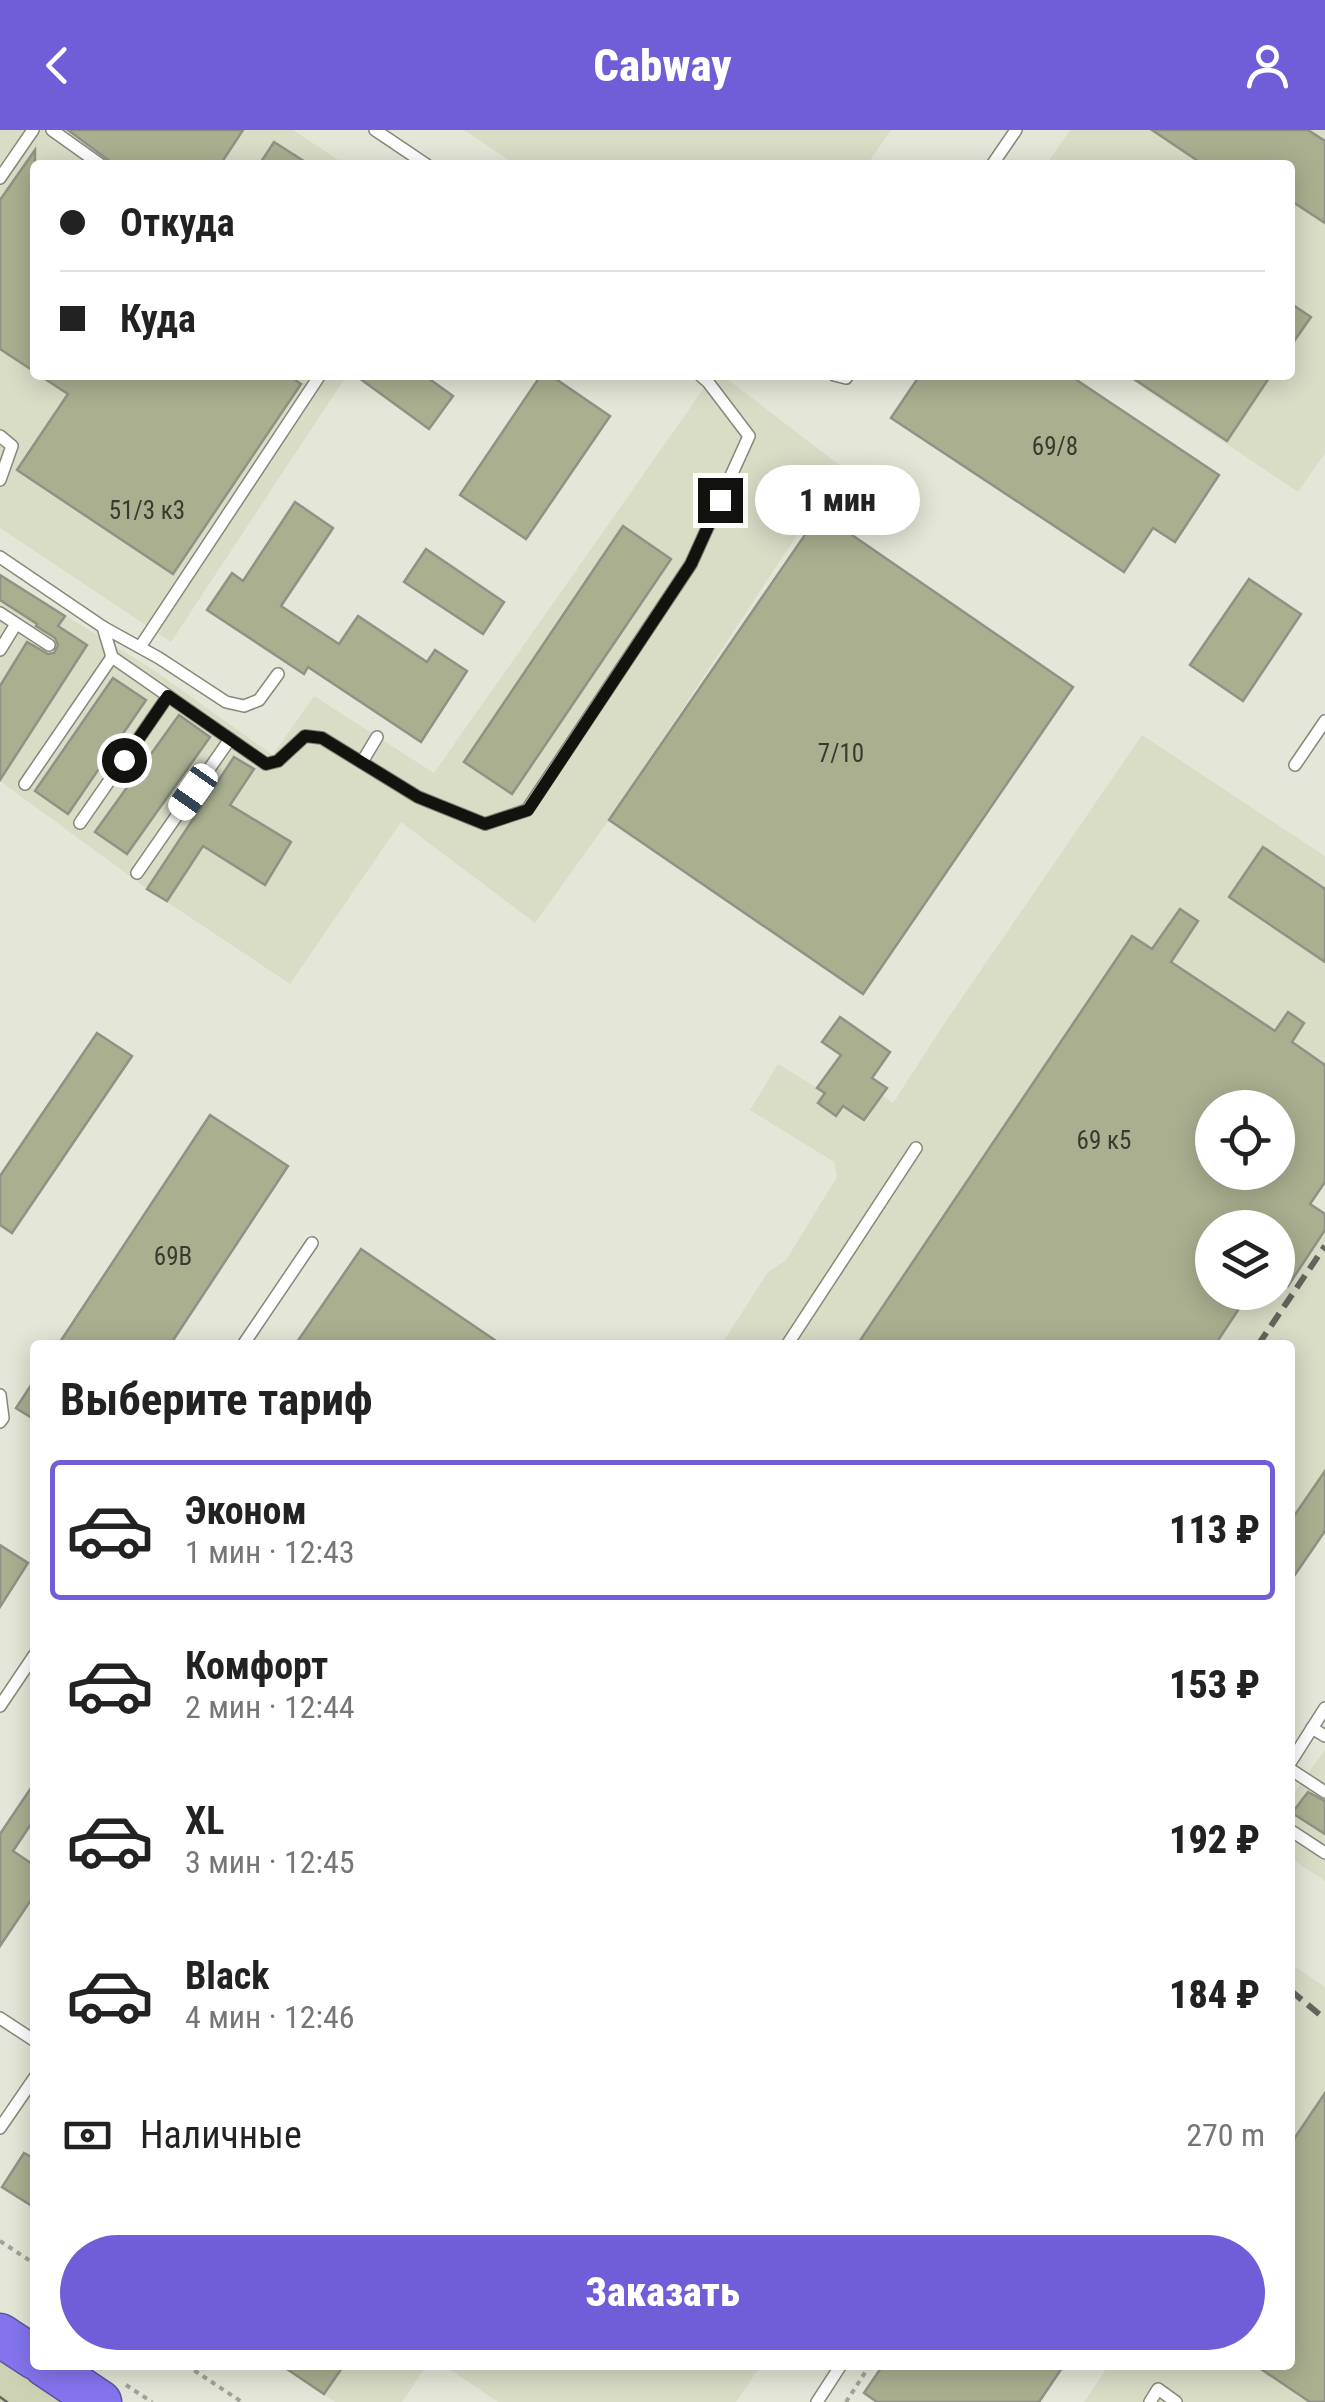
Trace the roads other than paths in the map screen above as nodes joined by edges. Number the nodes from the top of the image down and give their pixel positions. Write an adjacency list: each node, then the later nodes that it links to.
1 (32, 130): 8 (lane)
2 (52, 130): 5 (lane)
3 (375, 130): 6 (lane)
4 (1016, 130): 7 (lane)
5 (94, 160)
6 (420, 160)
7 (995, 160)
8 (0, 178)
9 (317, 380): 18 (lane)
10 (706, 380): 26 (lane)
11 (0, 436): 12 (lane)
12 (0, 480)
13 (0, 556): 16 (lane)
14 (0, 613): 15 (lane)
15 (16, 624): 17 (lane); 19 (lane)
16 (103, 626): 18 (lane); 20 (lane)
17 (49, 645)
18 (140, 647): 21 (lane)
19 (0, 650)
20 (112, 657): 22 (lane); 28 (lane)
21 (278, 674)
22 (168, 696): 25 (lane); 29 (lane)
23 (1325, 721): 27 (lane)
24 (378, 736): 26 (lane)
25 (230, 739): 26 (lane); 30 (lane)
26 (362, 762)
27 (1295, 765)
28 (25, 784)
29 (80, 824)
30 (138, 872)
31 (916, 1148): 34 (lane)
32 (312, 1243): 33 (lane)
33 (246, 1340)
34 (790, 1340)
35 (0, 1395): 36 (lane)
36 (0, 1422)
37 (30, 1661): 38 (lane)
38 (0, 1706)
39 (1325, 1708): 40 (lane)
40 (1312, 1728): 41 (lane); 42 (lane)
41 (1325, 1736)
42 (1295, 1757)
43 (1295, 1770): 44 (lane)
44 (1325, 1792)
45 (1295, 1833): 46 (lane)
46 (1325, 1852)
47 (0, 2018): 48 (lane)
48 (30, 2038)
49 (30, 2084): 50 (lane)
50 (0, 2128)
51 (0, 2334): 52 (highway)
52 (30, 2355)
53 (52, 2370): 55 (highway)
54 (838, 2370): 56 (lane)
55 (100, 2402)
56 (816, 2402)
57 (1150, 2402): 58 (lane)
58 (1176, 2402)

